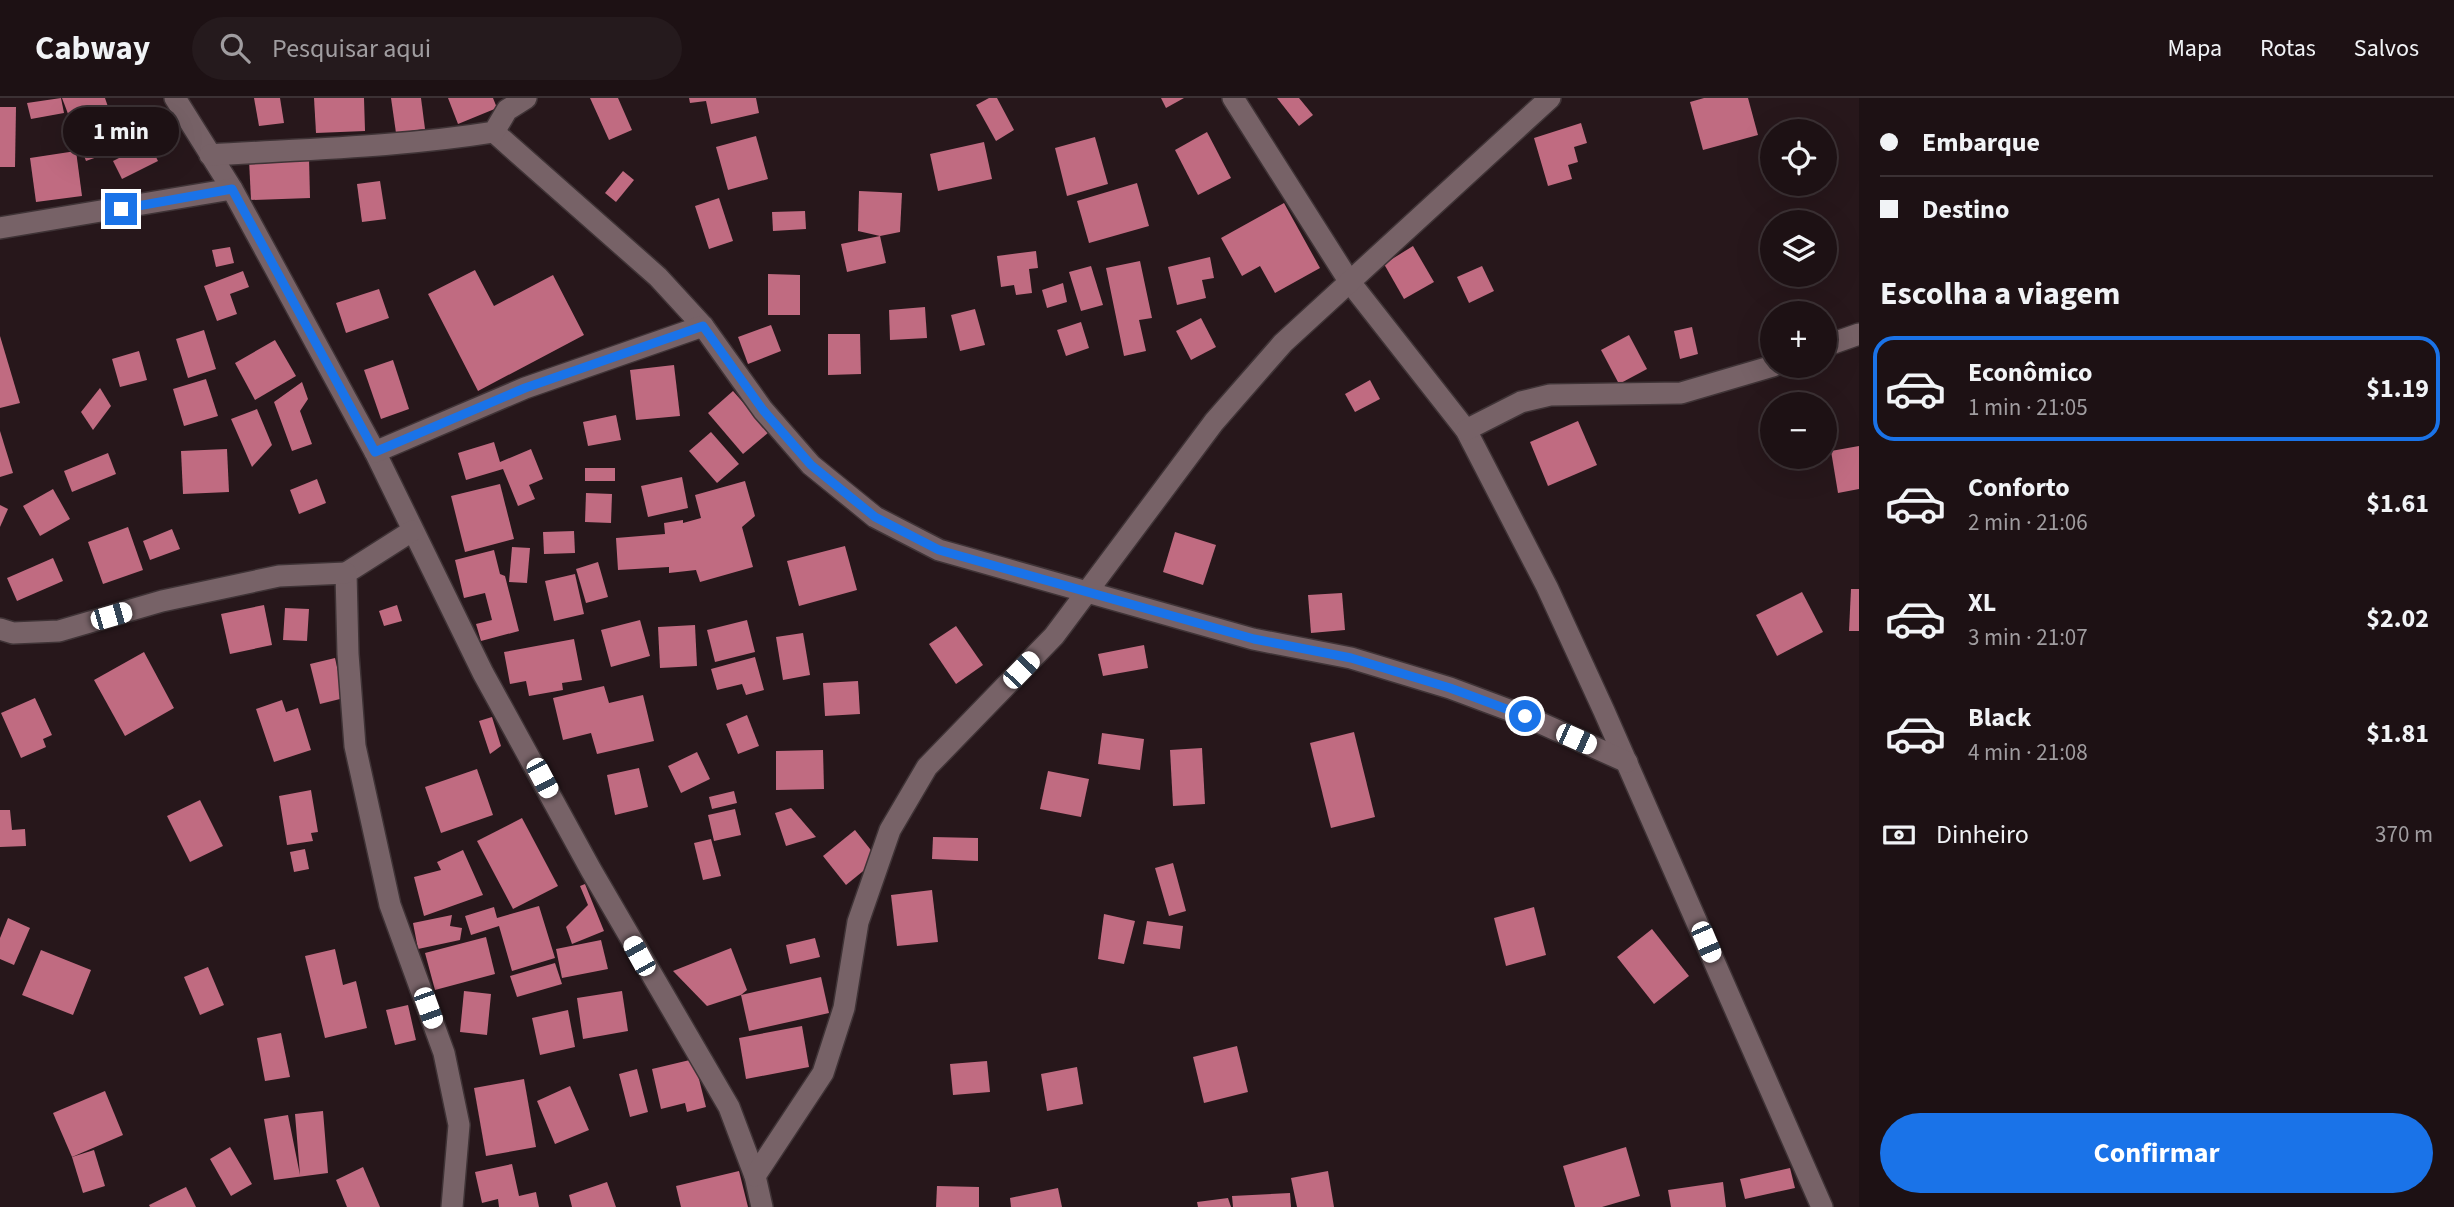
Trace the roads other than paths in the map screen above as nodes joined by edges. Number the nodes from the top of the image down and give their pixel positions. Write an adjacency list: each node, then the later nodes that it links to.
1 (175, 98): 6 (street)
2 (526, 98): 5 (street)
3 (1233, 98): 9 (street)
4 (1550, 98): 9 (street)
5 (494, 132): 6 (street); 10 (street)
6 (210, 155): 7 (street)
7 (232, 189): 8 (street); 15 (street)
8 (0, 228)
9 (1349, 281): 14 (street); 18 (street)
10 (703, 326): 15 (street); 18 (street)
11 (1859, 334): 12 (street)
12 (1837, 342)
13 (1760, 370): 14 (street)
14 (1466, 430): 20 (street)
15 (375, 452): 16 (street)
16 (412, 531): 17 (street); 21 (street)
17 (346, 573): 19 (street); 22 (street)
18 (1088, 592): 20 (street); 21 (street)
19 (0, 629)
20 (1627, 762): 24 (street)
21 (755, 1176): 23 (street)
22 (452, 1207)
23 (762, 1207)
24 (1822, 1207)

